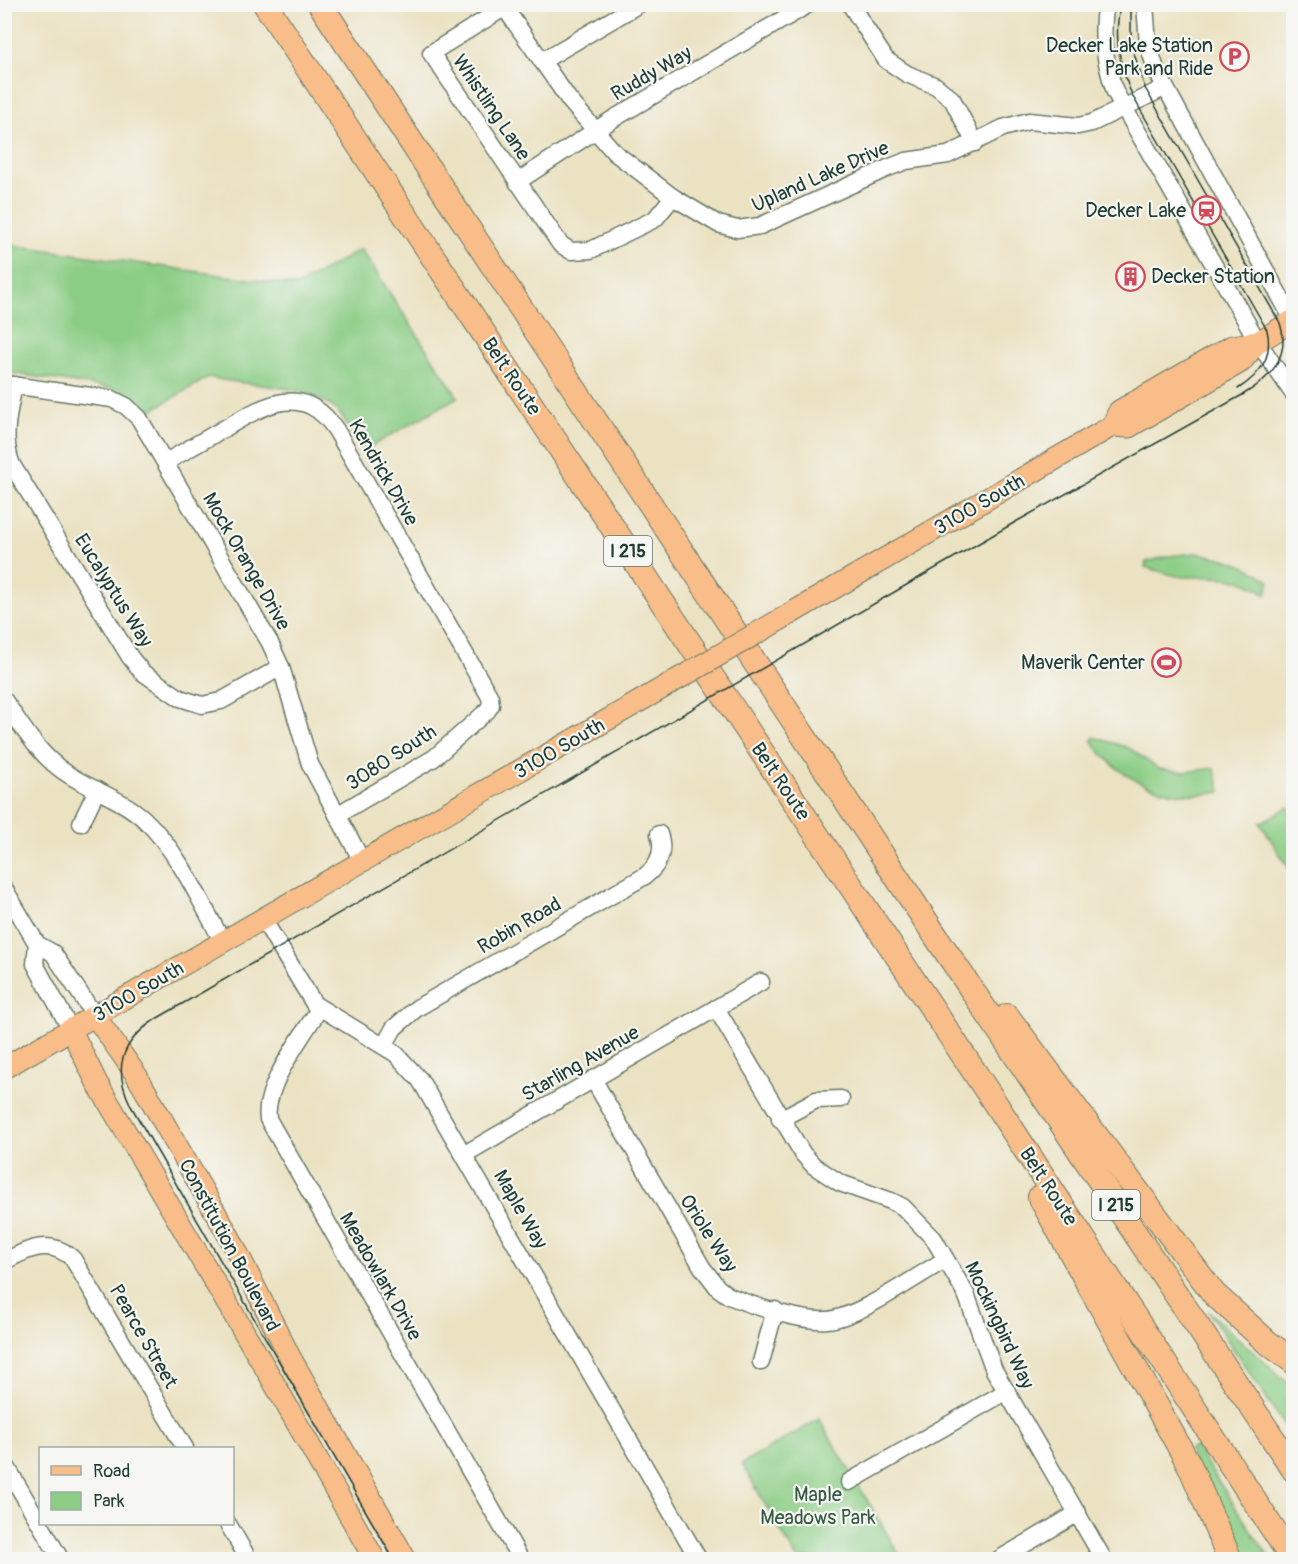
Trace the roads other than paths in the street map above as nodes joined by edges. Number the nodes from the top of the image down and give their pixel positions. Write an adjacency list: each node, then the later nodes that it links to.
1 (265, 4): 42 (highway, Belt Route / I 215)
2 (320, 4): 31 (highway, I 215)
3 (639, 4): 9 (street)
4 (809, 4): 12 (street, Ruddy Way)
5 (850, 4): 13 (street)
6 (1106, 4): 11 (street)
7 (1145, 4): 10 (street)
8 (503, 6): 9 (street, Upland Lake Drive); 14 (street, Whistling Lane)
9 (543, 61): 12 (street, Upland Lake Drive)
10 (1164, 88): 11 (street, Upland Lake Drive); 16 (street)
11 (1123, 110): 13 (street, Upland Lake Drive); 17 (street)
12 (595, 130): 14 (street, Ruddy Way); 15 (street, Upland Lake Drive)
13 (975, 143): 15 (street, Upland Lake Drive)
14 (517, 182): 15 (street, Whistling Lane)
15 (673, 197)
16 (1293, 321): 17 (main road, 3100 South)
17 (1258, 342): 19 (street); 28 (main road, 3100 South, bridge)
18 (9, 384): 20 (street, Mock Orange Drive); 21 (street, Eucalyptus Way)
19 (1293, 394)
20 (166, 462): 21 (street, Mock Orange Drive); 23 (street, Kendrick Drive)
21 (281, 667): 25 (street, Mock Orange Drive)
22 (4, 700): 24 (street)
23 (491, 705): 25 (street, 3080 South)
24 (97, 790): 26 (street); 32 (street)
25 (336, 815): 28 (street, Mock Orange Drive)
26 (81, 823)
27 (659, 834): 39 (street, Robin Road)
28 (362, 861): 30 (main road, 3100 South)
29 (4, 888): 33 (street, Constitution Boulevard)
30 (262, 919): 32 (main road, 3100 South); 36 (street, Maple Way)
31 (939, 941): 49 (highway); 56 (highway, I 215)
32 (223, 942): 37 (main road, 3100 South)
33 (37, 944): 37 (street, Constitution Boulevard); 38 (street, Constitution Boulevard)
34 (761, 982): 35 (street, Starling Avenue)
35 (716, 1008): 41 (street, Starling Avenue); 44 (street, Mockingbird Way)
36 (319, 1009): 39 (street, Maple Way); 66 (street, Meadowlark Drive)
37 (95, 1016): 38 (main road, 3100 South); 65 (main road, Constitution Boulevard)
38 (71, 1030): 40 (main road, 3100 South); 64 (main road, Constitution Boulevard)
39 (384, 1046): 45 (street, Maple Way)
40 (4, 1068)
41 (593, 1079): 45 (street, Starling Avenue); 48 (street, Oriole Way)
42 (991, 1097): 70 (highway); 71 (highway, Belt Route / I 215)
43 (841, 1099): 44 (street)
44 (780, 1119): 46 (street, Mockingbird Way)
45 (465, 1154): 67 (street, Maple Way)
46 (945, 1260): 48 (street, Oriole Way); 53 (street, Mockingbird Way)
47 (4, 1262): 54 (street, Pearce Street)
48 (775, 1310): 51 (street)
49 (1247, 1326): 50 (highway); 52 (highway)
50 (1293, 1355)
51 (761, 1362)
52 (1293, 1362)
53 (1007, 1391): 57 (street); 58 (street, Mockingbird Way)
54 (184, 1447)
55 (4, 1462): 59 (street)
56 (1293, 1470)
57 (849, 1482)
58 (1078, 1513): 68 (street); 69 (street, Mockingbird Way)
59 (39, 1522)
60 (41, 1525): 62 (street)
61 (229, 1525): 63 (street)
62 (61, 1560)
63 (249, 1560)
64 (375, 1560)
65 (406, 1560)
66 (521, 1560)
67 (699, 1560)
68 (998, 1560)
69 (1104, 1560)
70 (1230, 1560)
71 (1293, 1560)

